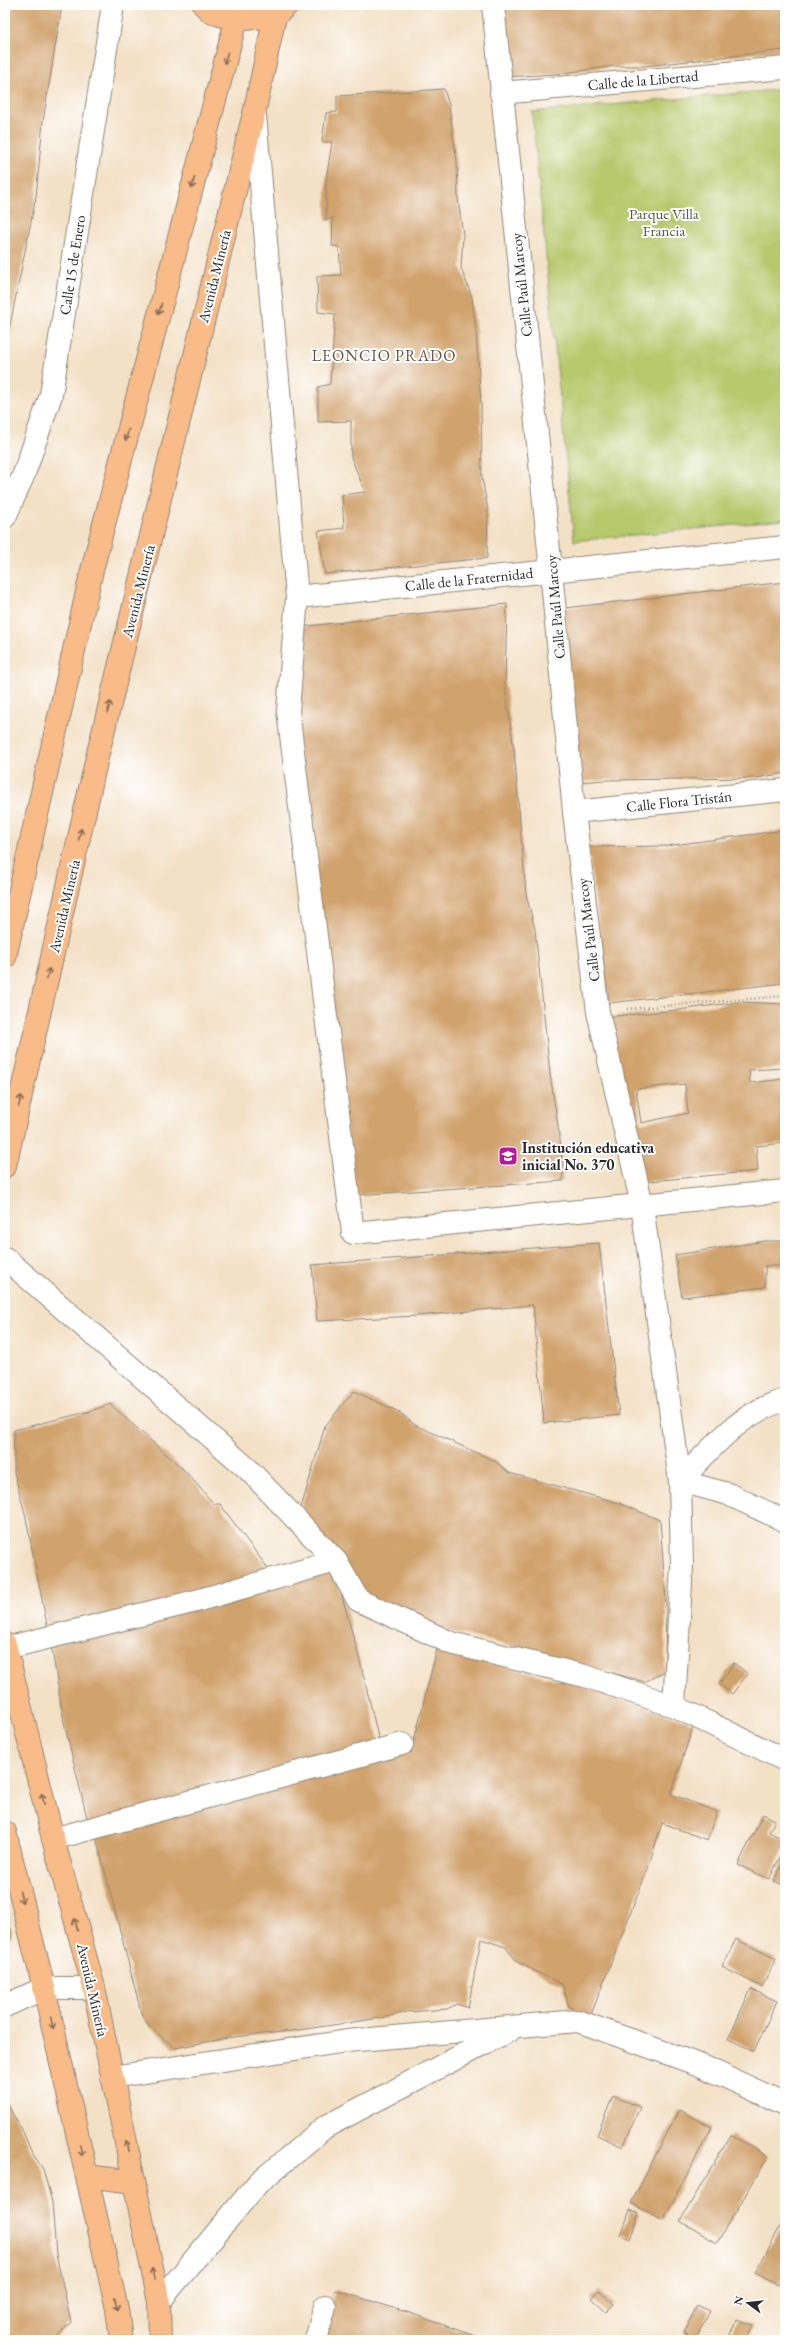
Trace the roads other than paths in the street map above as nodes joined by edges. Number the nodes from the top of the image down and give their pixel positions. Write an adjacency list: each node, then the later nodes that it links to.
1 (113, 5): 9 (street, Calle 15 de Enero)
2 (204, 5): 5 (main road)
3 (493, 5): 7 (street, Calle Paúl Marcoy)
4 (281, 11): 5 (main road); 8 (main road, Avenida Minería)
5 (236, 20): 15 (main road, one-way to 15)
6 (785, 68): 7 (street, Calle de la Libertad)
7 (501, 93): 11 (street, Calle Paúl Marcoy)
8 (255, 110): 12 (street); 16 (main road, Avenida Minería, one-way to 8)
9 (5, 517)
10 (785, 546): 11 (street, Calle de la Fraternidad)
11 (551, 570): 12 (street, Calle de la Fraternidad); 14 (street, Calle Paúl Marcoy)
12 (297, 597): 18 (street)
13 (785, 790): 14 (street, Calle Flora Tristán)
14 (574, 812): 18 (street, Calle Paúl Marcoy)
15 (5, 957)
16 (5, 1166)
17 (785, 1191): 18 (street)
18 (642, 1205): 21 (street, Calle Paúl Marcoy)
19 (5, 1258): 23 (street)
20 (785, 1400): 21 (street)
21 (680, 1481): 22 (street); 25 (street, Calle Paúl Marcoy)
22 (785, 1521)
23 (336, 1561): 24 (street); 25 (street)
24 (6, 1646): 29 (main road, Avenida Minería, one-way to 24)
25 (674, 1706): 27 (street)
26 (402, 1744): 29 (street)
27 (785, 1760)
28 (5, 1832): 30 (main road, one-way to 30)
29 (53, 1839): 31 (main road, Avenida Minería, one-way to 29)
30 (44, 1988): 31 (street); 32 (street); 36 (main road, one-way to 36)
31 (94, 1988): 34 (main road, Avenida Minería)
32 (5, 2006)
33 (519, 2025): 34 (street); 35 (street); 38 (street)
34 (112, 2077): 37 (main road, Avenida Minería, one-way to 34)
35 (785, 2104)
36 (87, 2176): 37 (main road); 40 (main road, one-way to 40)
37 (134, 2182): 38 (main road, Avenida Minería, one-way to 37)
38 (159, 2302): 41 (main road, Avenida Minería)
39 (325, 2306): 42 (street)
40 (121, 2340)
41 (160, 2340)
42 (316, 2340)

